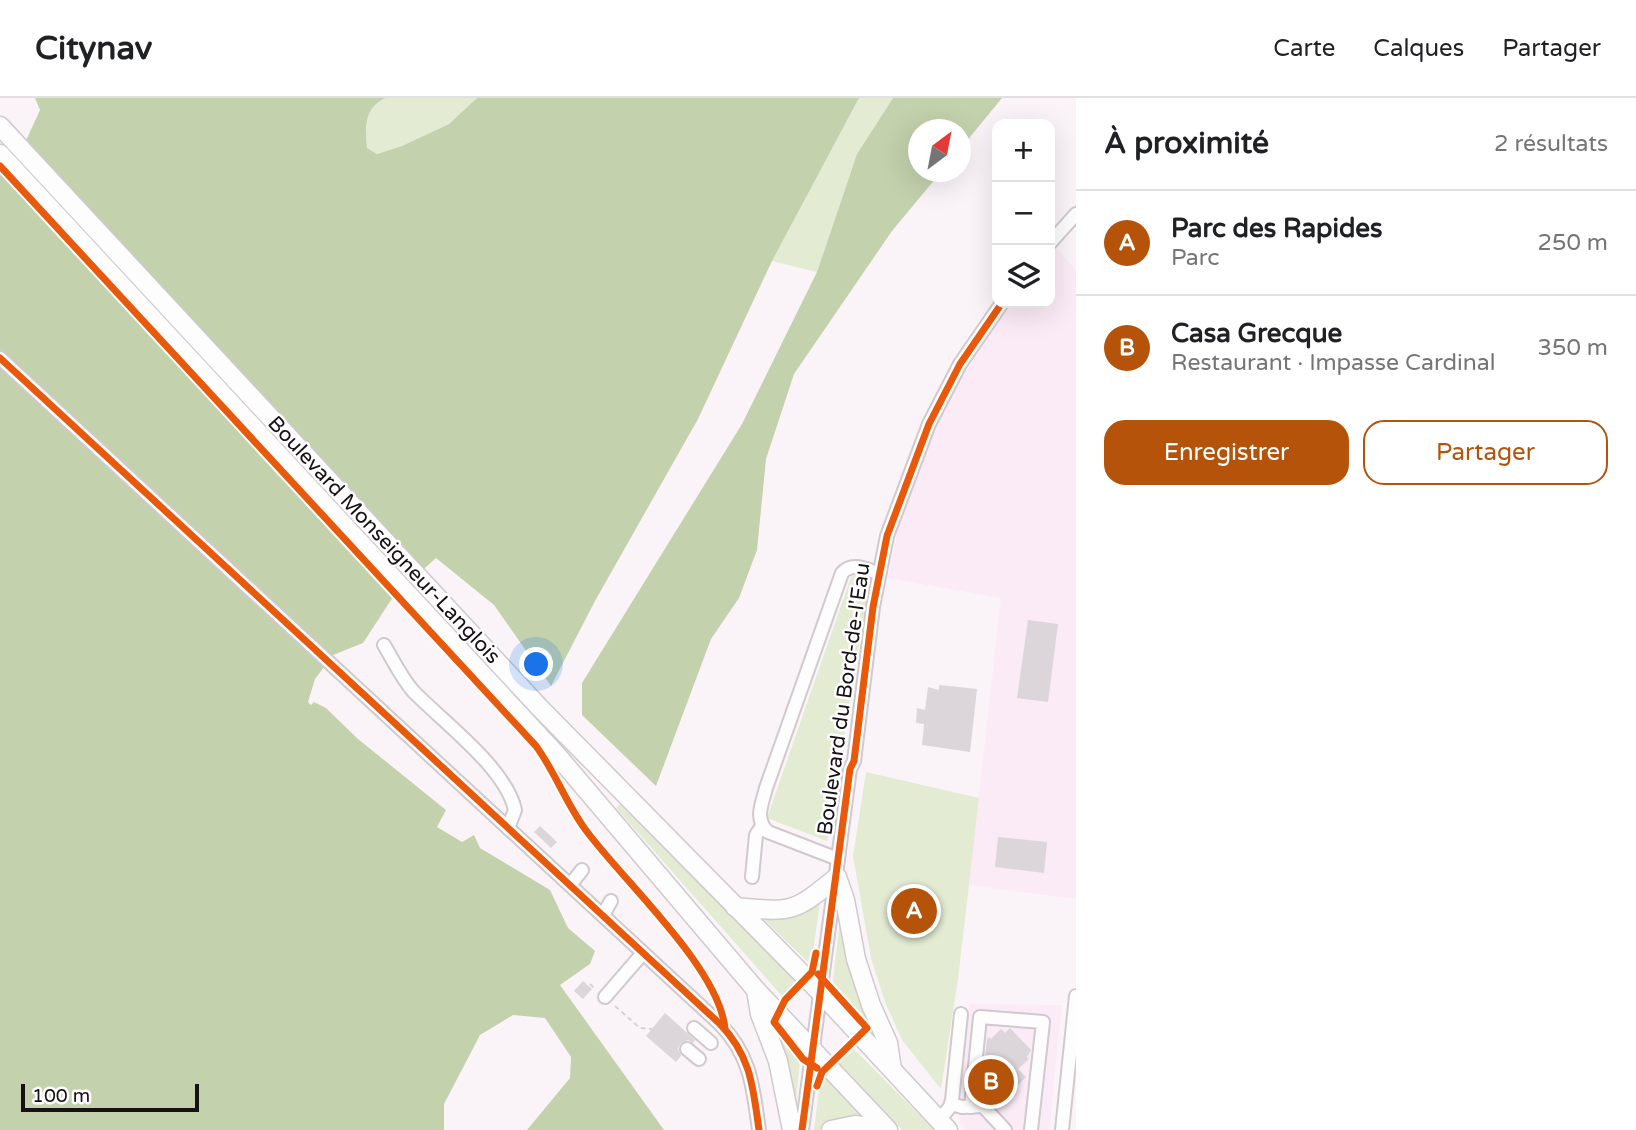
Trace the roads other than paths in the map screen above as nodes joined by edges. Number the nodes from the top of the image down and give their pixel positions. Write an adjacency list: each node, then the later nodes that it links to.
1 (0, 126): 18 (highway, Boulevard Monseigneur-Langlois)
2 (5, 159): 21 (highway, Boulevard Monseigneur-Langlois)
3 (1076, 214): 4 (street)
4 (1055, 237)
5 (999, 308): 7 (street, Boulevard du Bord-de-l'Eau)
6 (0, 358): 9 (street)
7 (878, 573): 11 (street, Boulevard du Bord-de-l'Eau); 13 (street, Boulevard du Bord-de-l'Eau)
8 (384, 645): 12 (street)
9 (363, 692): 10 (street); 12 (street)
10 (351, 701)
11 (762, 825): 13 (street, Boulevard du Bord-de-l'Eau); 15 (street)
12 (508, 828): 16 (street)
13 (837, 868): 18 (highway); 22 (street, Boulevard du Bord-de-l'Eau); 31 (highway)
14 (582, 870): 16 (street)
15 (752, 877)
16 (570, 885): 19 (street)
17 (611, 901): 19 (street)
18 (736, 907): 22 (highway, Boulevard Monseigneur-Langlois)
19 (603, 915): 20 (street)
20 (643, 953): 24 (street); 36 (street)
21 (756, 990): 29 (highway, Boulevard Monseigneur-Langlois); 37 (highway)
22 (820, 992): 29 (street, Boulevard du Bord-de-l'Eau); 31 (highway, Boulevard Monseigneur-Langlois)
23 (1076, 996): 42 (street)
24 (605, 997)
25 (961, 1014): 32 (street)
26 (694, 1028): 27 (street)
27 (711, 1043)
28 (687, 1049): 30 (street)
29 (813, 1052): 35 (highway, Boulevard Monseigneur-Langlois); 38 (street, Boulevard du Bord-de-l'Eau)
30 (698, 1059)
31 (892, 1069): 34 (highway, Boulevard Monseigneur-Langlois)
32 (951, 1104): 33 (street); 34 (street)
33 (971, 1107): 40 (street); 41 (street)
34 (944, 1125)
35 (887, 1129): 39 (highway)
36 (759, 1130)
37 (792, 1130)
38 (802, 1130)
39 (831, 1130)
40 (1006, 1130)
41 (1031, 1130)
42 (1062, 1130)

